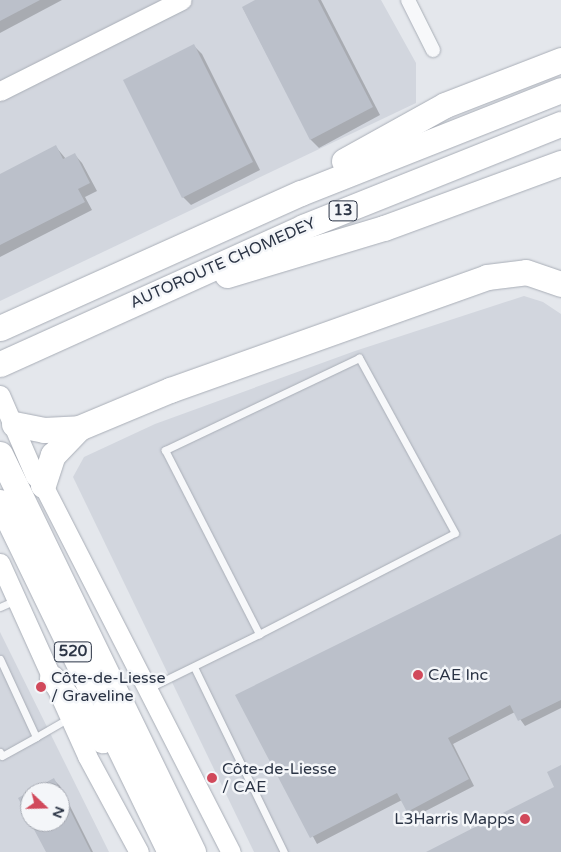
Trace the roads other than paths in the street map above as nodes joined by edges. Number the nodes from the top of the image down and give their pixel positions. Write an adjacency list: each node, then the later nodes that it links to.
1 (182, 0): 6 (main road)
2 (408, 0): 3 (street)
3 (433, 50)
4 (561, 60): 9 (highway)
5 (561, 90): 9 (highway, AUTOROUTE CHOMEDEY / 13)
6 (0, 91)
7 (561, 124): 11 (highway, AUTOROUTE CHOMEDEY / 13)
8 (561, 162): 11 (highway)
9 (228, 225): 12 (highway, AUTOROUTE CHOMEDEY / 13)
10 (561, 284): 16 (highway)
11 (129, 304): 13 (highway, AUTOROUTE CHOMEDEY / 13)
12 (0, 328)
13 (0, 364)
14 (0, 396): 15 (main road)
15 (14, 424): 16 (highway); 18 (main road)
16 (79, 428): 18 (highway)
17 (0, 454): 33 (highway, 520)
18 (43, 485): 26 (main road)
19 (0, 502): 30 (highway, 520)
20 (0, 563): 21 (main road)
21 (8, 603): 25 (main road)
22 (259, 634): 22 (lane); 24 (lane)
23 (0, 659): 28 (lane)
24 (194, 667): 26 (lane); 35 (lane)
25 (52, 678): 27 (main road); 30 (highway)
26 (148, 688): 34 (main road)
27 (69, 718): 28 (lane); 31 (main road)
28 (36, 737): 29 (lane)
29 (0, 752)
30 (146, 801): 32 (highway, 520)
31 (139, 852)
32 (170, 852)
33 (194, 852)
34 (231, 852)
35 (284, 852)

